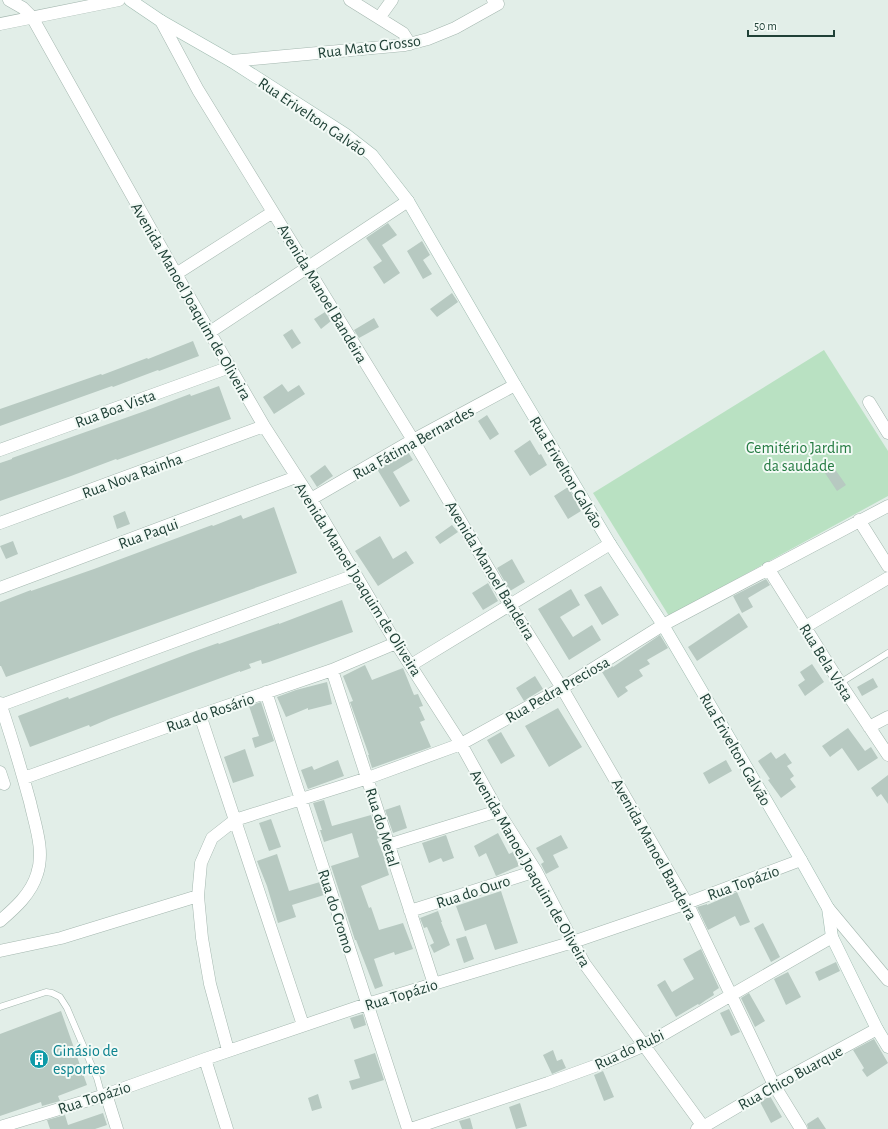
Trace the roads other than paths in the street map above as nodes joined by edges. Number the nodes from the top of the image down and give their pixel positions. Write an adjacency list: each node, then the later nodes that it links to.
1 (9, 0): 7 (street)
2 (119, 0): 7 (street)
3 (350, 0): 8 (street)
4 (392, 0): 8 (street)
5 (135, 1): 9 (street, Rua Erivelton Galvão)
6 (496, 2): 11 (street, Rua Mato Grosso)
7 (32, 17): 10 (street); 16 (street, Avenida Manoel Joaquim de Oliveira)
8 (380, 18): 11 (street)
9 (161, 22): 12 (street, Rua Erivelton Galvão); 14 (street, Avenida Manoel Bandeira)
10 (0, 24)
11 (410, 44): 12 (street, Rua Mato Grosso)
12 (231, 61): 13 (street, Rua Erivelton Galvão)
13 (408, 201): 15 (street); 19 (street, Rua Erivelton Galvão)
14 (273, 212): 15 (street, Avenida Manoel Bandeira); 16 (street)
15 (308, 267): 17 (street); 23 (street, Avenida Manoel Bandeira)
16 (176, 274): 17 (street, Avenida Manoel Joaquim de Oliveira)
17 (210, 332): 18 (street, Avenida Manoel Joaquim de Oliveira)
18 (230, 367): 21 (street, Avenida Manoel Joaquim de Oliveira); 24 (street, Rua Boa Vista)
19 (515, 385): 23 (street, Rua Fátima Bernardes); 30 (street, Rua Erivelton Galvão)
20 (870, 402): 22 (street)
21 (264, 426): 25 (street, Avenida Manoel Joaquim de Oliveira); 29 (street, Rua Nova Rainha)
22 (888, 433)
23 (413, 440): 26 (street, Rua Fátima Bernardes); 36 (street, Avenida Manoel Bandeira)
24 (0, 450)
25 (296, 477): 26 (street, Avenida Manoel Joaquim de Oliveira); 35 (street, Rua Paqui)
26 (311, 499): 33 (street, Avenida Manoel Joaquim de Oliveira)
27 (888, 506): 28 (street, Rua Pedra Preciosa)
28 (859, 520): 31 (street); 32 (street, Rua Pedra Preciosa)
29 (0, 523)
30 (610, 544): 36 (street); 37 (street, Rua Erivelton Galvão)
31 (888, 566)
32 (768, 568): 37 (street, Rua Pedra Preciosa); 38 (street, Rua Bela Vista)
33 (356, 575): 39 (street, Avenida Manoel Joaquim de Oliveira); 46 (street)
34 (888, 578): 38 (street)
35 (0, 588)
36 (510, 605): 41 (street); 44 (street, Avenida Manoel Bandeira)
37 (663, 625): 44 (street, Rua Pedra Preciosa); 60 (street, Rua Erivelton Galvão)
38 (805, 627): 43 (street, Rua Bela Vista)
39 (396, 643): 41 (street, Avenida Manoel Joaquim de Oliveira); 42 (street, Rua do Rosário)
40 (888, 653): 43 (lane)
41 (411, 665): 50 (street, Avenida Manoel Joaquim de Oliveira)
42 (332, 670): 45 (street, Rua do Rosário); 54 (street, Rua do Metal)
43 (840, 683): 49 (street, Rua Bela Vista)
44 (562, 688): 50 (street, Rua Pedra Preciosa); 63 (street, Avenida Manoel Bandeira)
45 (266, 692): 47 (street, Rua do Rosário); 56 (street, Rua do Cromo)
46 (0, 704): 53 (street)
47 (200, 715): 53 (street, Rua do Rosário); 58 (street)
48 (888, 717): 49 (street)
49 (869, 727): 51 (street, Rua Bela Vista)
50 (461, 744): 54 (street, Rua Pedra Preciosa); 57 (street, Avenida Manoel Joaquim de Oliveira)
51 (888, 755)
52 (0, 772): 55 (street)
53 (24, 778): 66 (street)
54 (368, 778): 56 (street, Rua Pedra Preciosa); 59 (street, Rua do Metal)
55 (4, 784)
56 (301, 800): 58 (street, Rua Pedra Preciosa); 73 (street, Rua do Cromo)
57 (498, 811): 59 (street); 61 (street, Avenida Manoel Joaquim de Oliveira)
58 (235, 820): 62 (street, Rua Pedra Preciosa); 75 (street)
59 (388, 845): 65 (street, Rua do Metal)
60 (802, 860): 63 (street, Rua Topázio); 64 (street, Rua Erivelton Galvão)
61 (536, 871): 65 (street, Rua do Ouro); 68 (street, Avenida Manoel Joaquim de Oliveira)
62 (198, 896): 69 (street); 79 (street)
63 (687, 903): 68 (street, Rua Topázio); 72 (street, Avenida Manoel Bandeira)
64 (828, 908): 67 (street, Rua Erivelton Galvão); 70 (street)
65 (410, 911): 71 (street, Rua do Metal)
66 (0, 922)
67 (832, 937): 72 (street, Rua do Rubi); 76 (street, Rua Erivelton Galvão)
68 (573, 942): 71 (street, Rua Topázio); 77 (street, Avenida Manoel Joaquim de Oliveira)
69 (0, 951)
70 (888, 980)
71 (434, 984): 73 (street, Rua Topázio)
72 (731, 995): 77 (street, Rua do Rubi); 81 (street, Avenida Manoel Bandeira)
73 (367, 1004): 75 (street, Rua Topázio); 87 (street, Rua do Cromo)
74 (0, 1007): 82 (lane)
75 (303, 1025): 79 (street, Rua Topázio)
76 (877, 1029): 78 (street, Rua Erivelton Galvão); 81 (street, Rua Chico Buarque)
77 (643, 1046): 84 (street, Avenida Manoel Joaquim de Oliveira); 88 (street, Rua do Rubi)
78 (888, 1047)
79 (228, 1050): 80 (street, Rua Topázio)
80 (205, 1059): 82 (street, Rua Topázio); 86 (street)
81 (774, 1085): 84 (street, Rua Chico Buarque); 89 (street, Avenida Manoel Bandeira)
82 (104, 1095): 83 (street, Rua Topázio); 85 (street)
83 (0, 1127)
84 (702, 1128)
85 (117, 1129)
86 (227, 1129)
87 (408, 1129)
88 (411, 1129)
89 (801, 1129)

